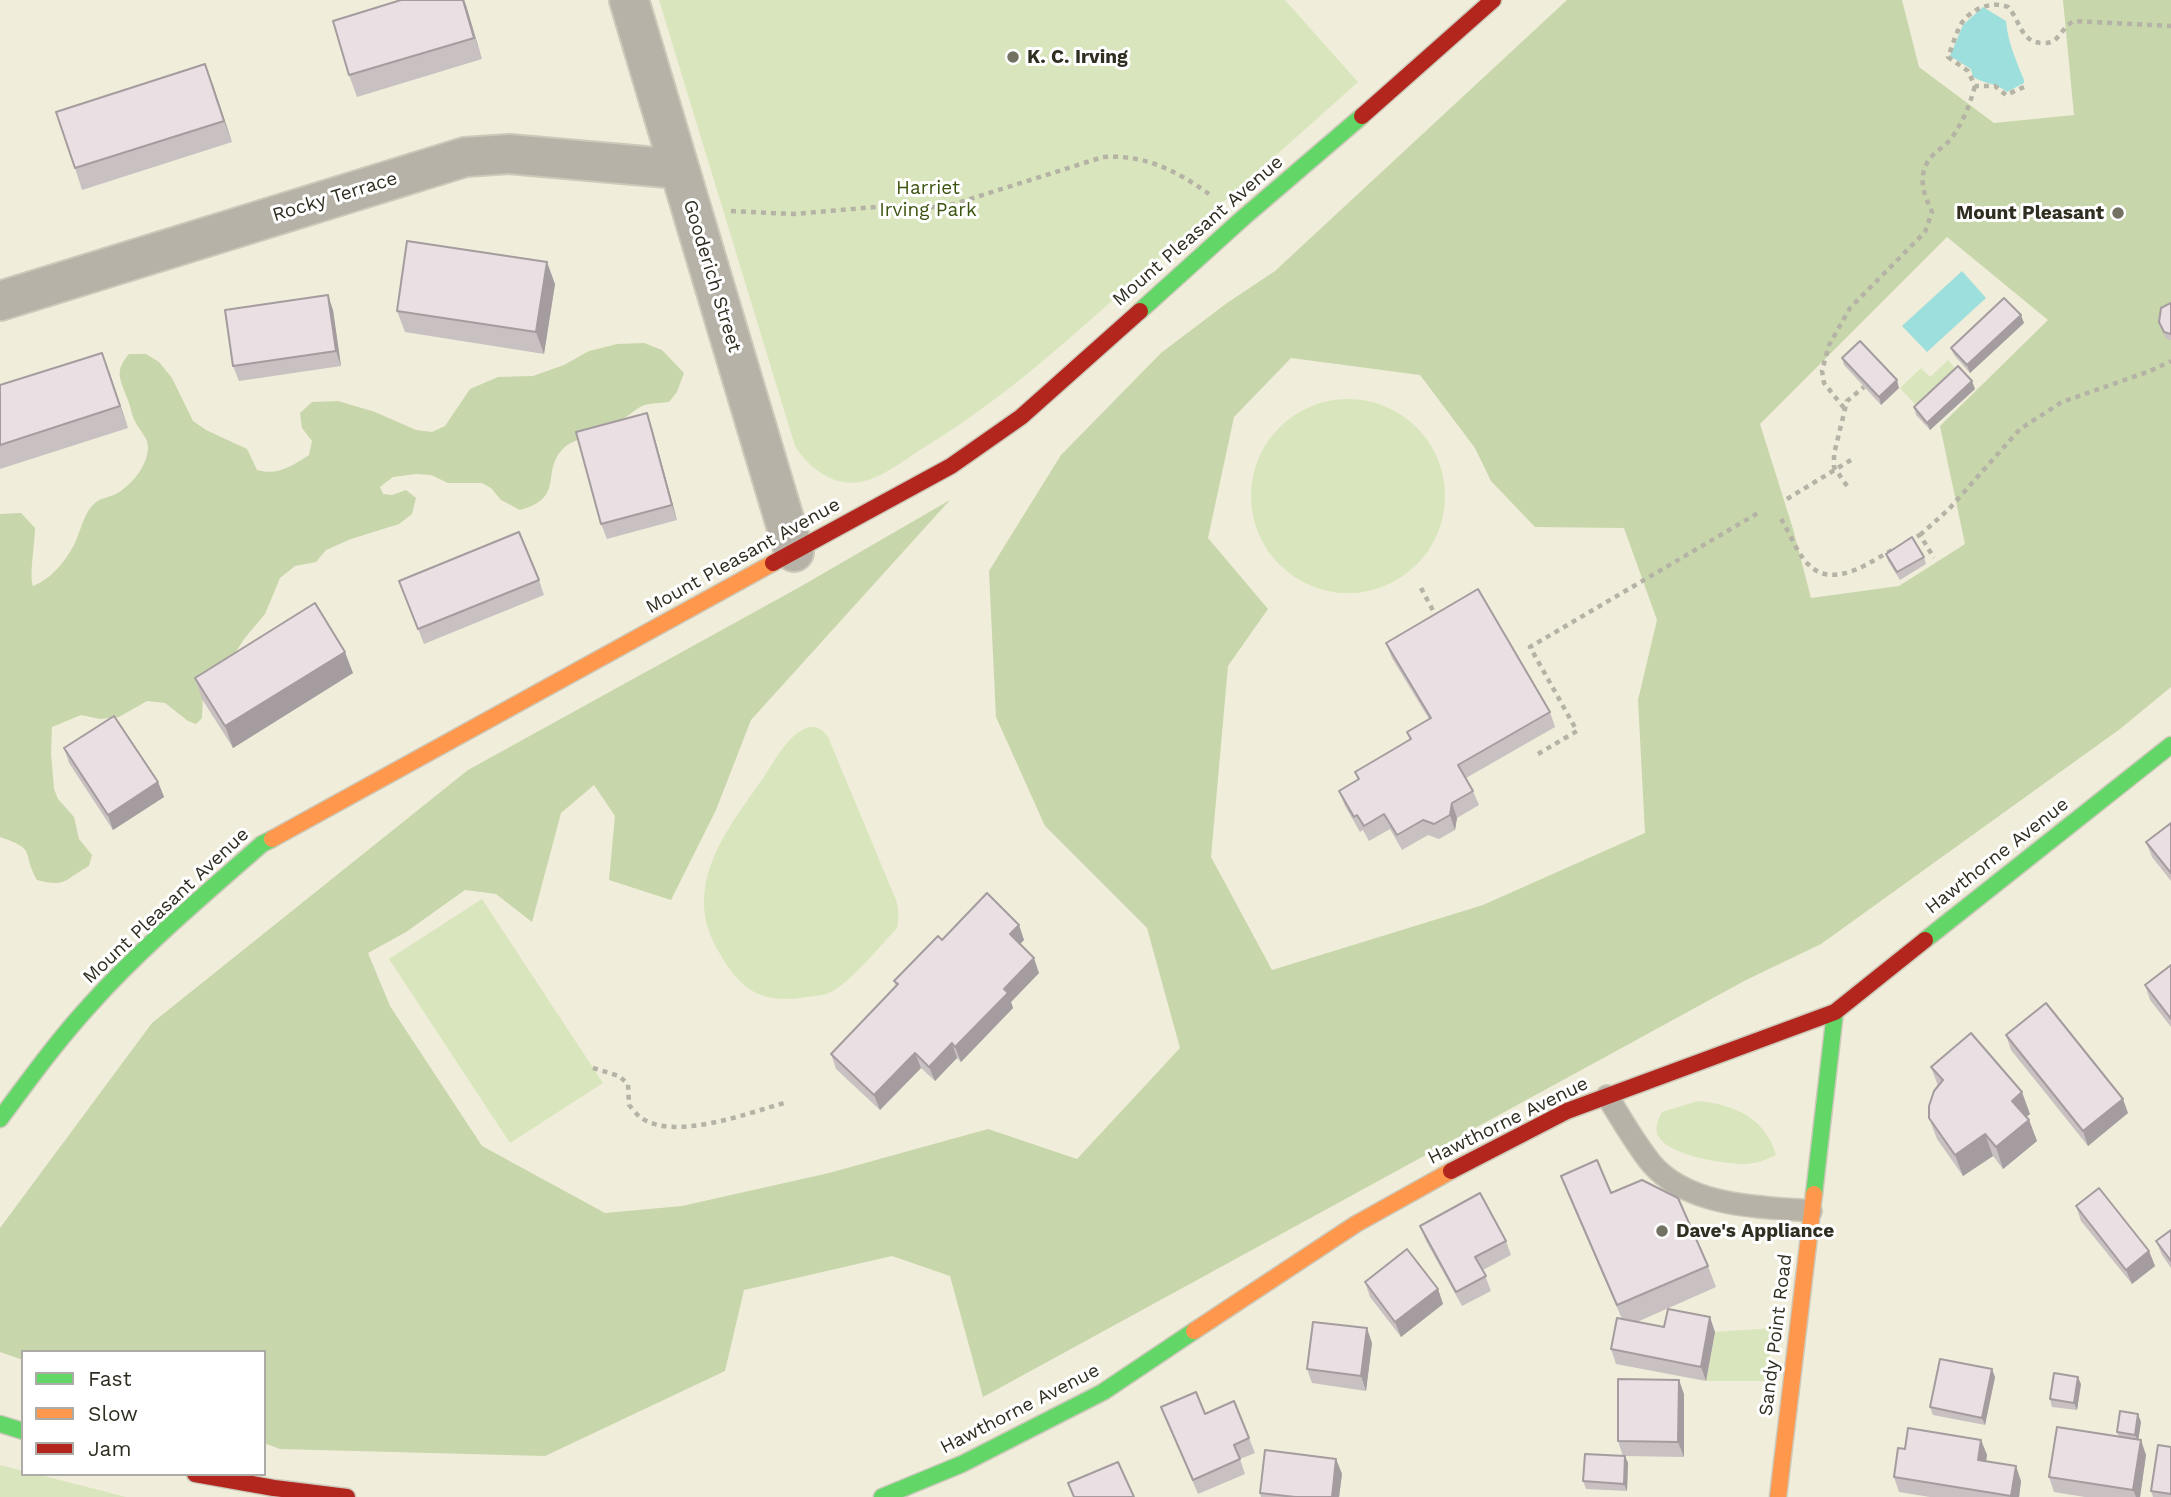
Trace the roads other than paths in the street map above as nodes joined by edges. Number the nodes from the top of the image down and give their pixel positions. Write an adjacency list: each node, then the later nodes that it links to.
1 (629, 0): 3 (street, Gooderich Street)
2 (1493, 0): 5 (street, Mount Pleasant Avenue)
3 (679, 169): 4 (street, Rocky Terrace); 5 (street, Gooderich Street)
4 (0, 302)
5 (794, 552): 9 (street, Mount Pleasant Avenue)
6 (2171, 745): 7 (street, Hawthorne Avenue)
7 (1835, 1012): 8 (street, Hawthorne Avenue); 10 (street, Sandy Point Road)
8 (1607, 1096): 10 (lane); 15 (street, Hawthorne Avenue)
9 (0, 1119)
10 (1811, 1211): 16 (street, Sandy Point Road)
11 (0, 1424): 12 (street)
12 (21, 1430)
13 (206, 1476): 14 (street)
14 (347, 1497)
15 (882, 1497)
16 (1778, 1497)

